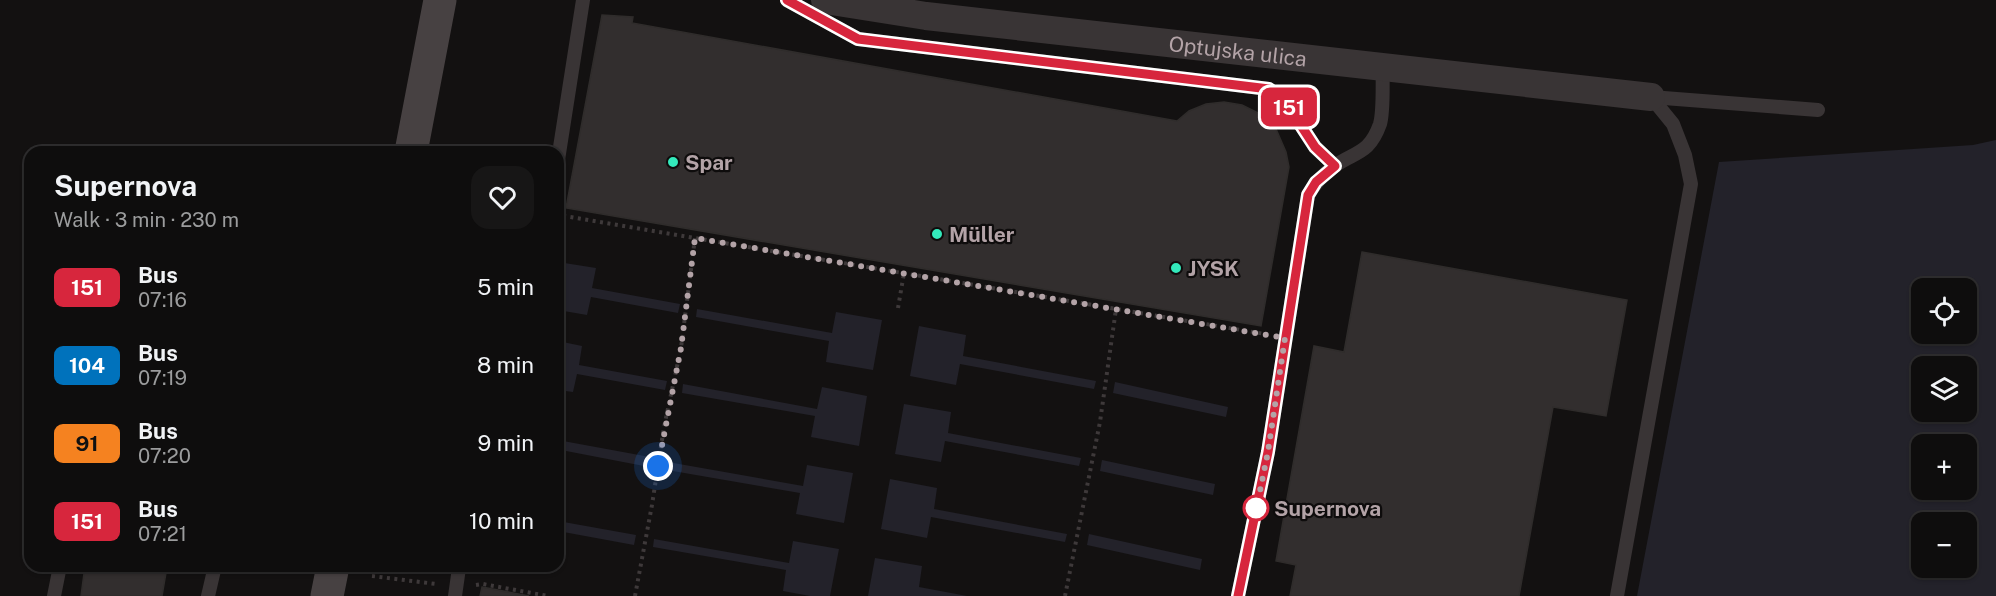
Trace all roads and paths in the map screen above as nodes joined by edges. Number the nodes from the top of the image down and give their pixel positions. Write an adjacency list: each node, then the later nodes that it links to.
1 (440, 0): 8 (main road)
2 (583, 0): 9 (lane)
3 (787, 0): 10 (lane)
4 (825, 0): 5 (street, Optujska ulica)
5 (1383, 68): 6 (street, Optujska ulica); 10 (lane)
6 (1651, 97): 7 (lane); 28 (lane)
7 (1818, 110)
8 (412, 146)
9 (560, 146)
10 (1335, 166): 16 (lane)
11 (564, 216): 12 (path)
12 (695, 238): 13 (path); 25 (path)
13 (904, 273): 14 (path); 15 (path)
14 (898, 308)
15 (1116, 309): 16 (path); 26 (path)
16 (1285, 338): 27 (lane)
17 (59, 572): 21 (lane)
18 (213, 572): 22 (lane)
19 (332, 572): 23 (main road)
20 (458, 572): 24 (lane)
21 (54, 596)
22 (208, 596)
23 (327, 596)
24 (455, 596)
25 (635, 596)
26 (1065, 596)
27 (1238, 596)
28 (1617, 596)

